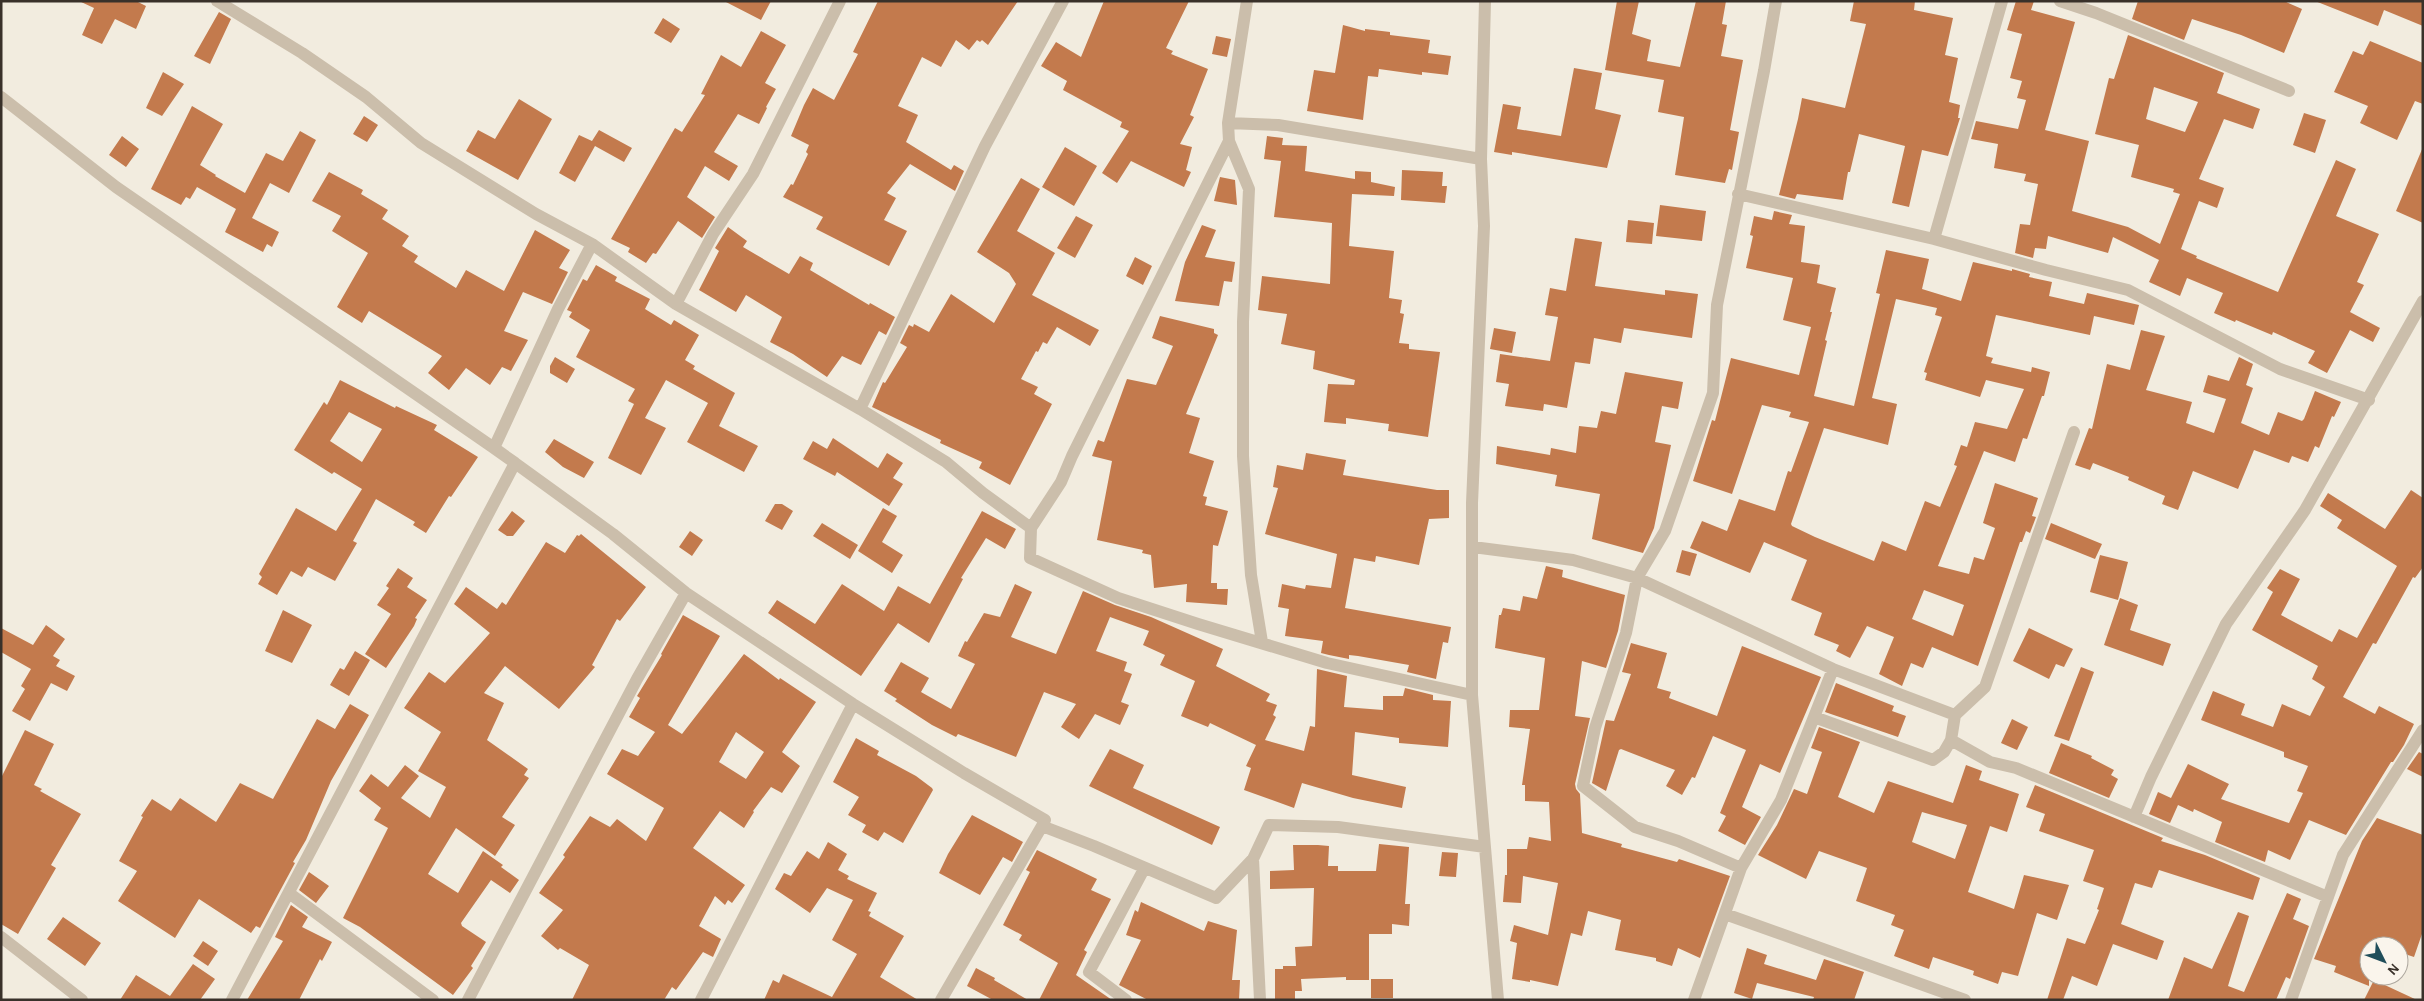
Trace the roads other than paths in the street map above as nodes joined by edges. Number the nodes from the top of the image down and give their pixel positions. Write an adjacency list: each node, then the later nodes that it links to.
1 (217, 1): 16 (street)
2 (840, 1): 18 (street)
3 (1063, 1): 20 (street)
4 (1247, 1): 11 (street)
5 (1485, 1): 13 (street)
6 (1776, 1): 14 (street)
7 (2002, 1): 15 (street)
8 (2060, 1): 9 (street)
9 (2289, 91)
10 (1, 97): 22 (street)
11 (1228, 123): 12 (street); 13 (street)
12 (1229, 141): 24 (street); 28 (street)
13 (1481, 159): 25 (street)
14 (1738, 194): 15 (street); 26 (street)
15 (1934, 239): 19 (street)
16 (592, 244): 18 (street); 22 (street)
17 (2423, 301): 19 (street)
18 (676, 304): 20 (street)
19 (2369, 400): 36 (street)
20 (860, 409): 24 (street)
21 (2074, 432): 32 (street)
22 (494, 448): 23 (street)
23 (516, 463): 27 (street); 42 (street)
24 (1031, 528): 28 (street)
25 (1473, 547): 26 (street); 30 (street)
26 (1638, 578): 29 (street); 40 (street)
27 (686, 593): 31 (street); 49 (street)
28 (1262, 642): 30 (street)
29 (1833, 668): 32 (street); 33 (street)
30 (1472, 695): 38 (street)
31 (853, 704): 37 (street); 50 (street)
32 (1955, 715): 35 (street)
33 (1814, 717): 35 (street); 40 (street)
34 (2423, 730): 43 (street)
35 (1951, 740): 36 (street)
36 (2134, 817): 43 (street)
37 (1042, 826): 41 (street); 51 (street)
38 (1485, 847): 39 (street); 54 (street)
39 (1253, 859): 41 (street); 53 (street)
40 (1741, 868): 44 (street)
41 (1144, 869): 52 (street)
42 (289, 893): 47 (street); 48 (street)
43 (2328, 896): 57 (street)
44 (1725, 914): 55 (street); 56 (street)
45 (1, 937): 46 (street)
46 (82, 1000)
47 (232, 1000)
48 (434, 1000)
49 (468, 1000)
50 (701, 1000)
51 (941, 1000)
52 (1126, 1000)
53 (1260, 1000)
54 (1498, 1000)
55 (1694, 1000)
56 (1965, 1000)
57 (2291, 1000)

